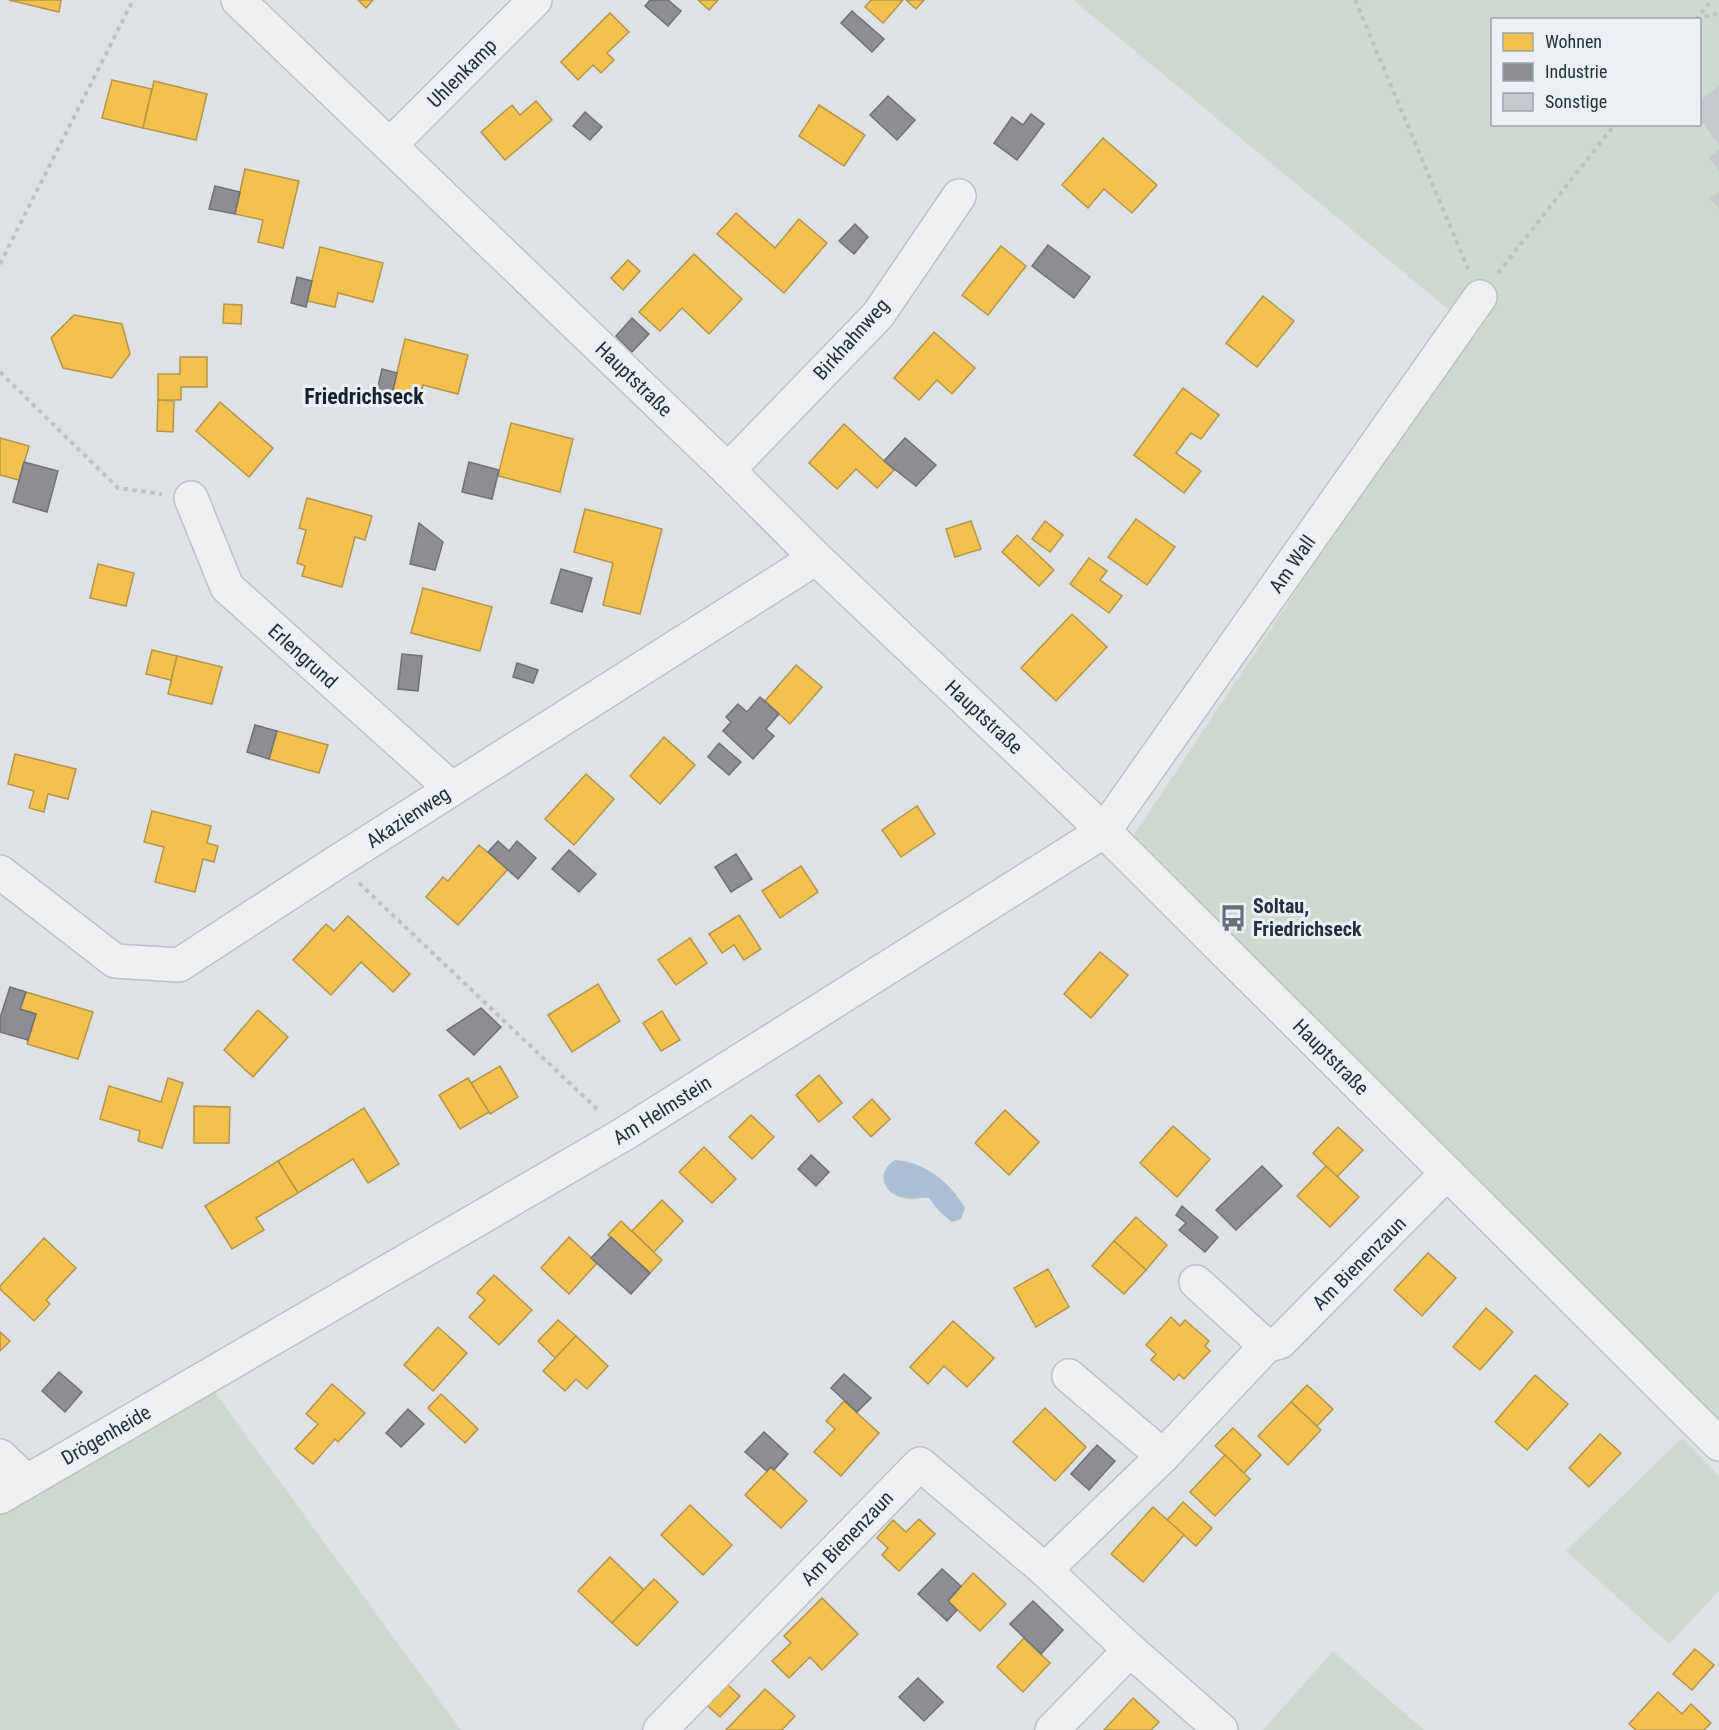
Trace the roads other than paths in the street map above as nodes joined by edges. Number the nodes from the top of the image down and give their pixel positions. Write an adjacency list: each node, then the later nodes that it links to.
1 (238, 0): 3 (street, Hauptstraße)
2 (535, 0): 3 (street, Uhlenkamp)
3 (390, 145): 6 (street, Hauptstraße)
4 (959, 196): 6 (street, Birkhahnweg)
5 (1480, 297): 10 (street, Am Wall)
6 (728, 470): 8 (street, Hauptstraße)
7 (191, 498): 9 (street, Erlengrund)
8 (816, 558): 9 (street, Akazienweg); 10 (street, Hauptstraße)
9 (452, 789): 11 (street, Akazienweg)
10 (1104, 831): 12 (street, Hauptstraße); 15 (street, Am Helmstein)
11 (0, 872)
12 (1447, 1173): 14 (street, Am Bienenzaun); 17 (street, Hauptstraße)
13 (1196, 1282): 14 (street)
14 (1266, 1346): 19 (street, Am Bienenzaun)
15 (211, 1374): 20 (street, Drögenheide)
16 (1069, 1376): 19 (street)
17 (1719, 1444)
18 (0, 1456): 20 (street)
19 (1163, 1456): 21 (street, Am Bienenzaun)
20 (13, 1489)
21 (1045, 1570): 22 (street, Am Bienenzaun); 23 (street, Am Bienenzaun)
22 (1130, 1650): 24 (street); 25 (street, Am Bienenzaun)
23 (660, 1730)
24 (1052, 1730)
25 (1221, 1730)

